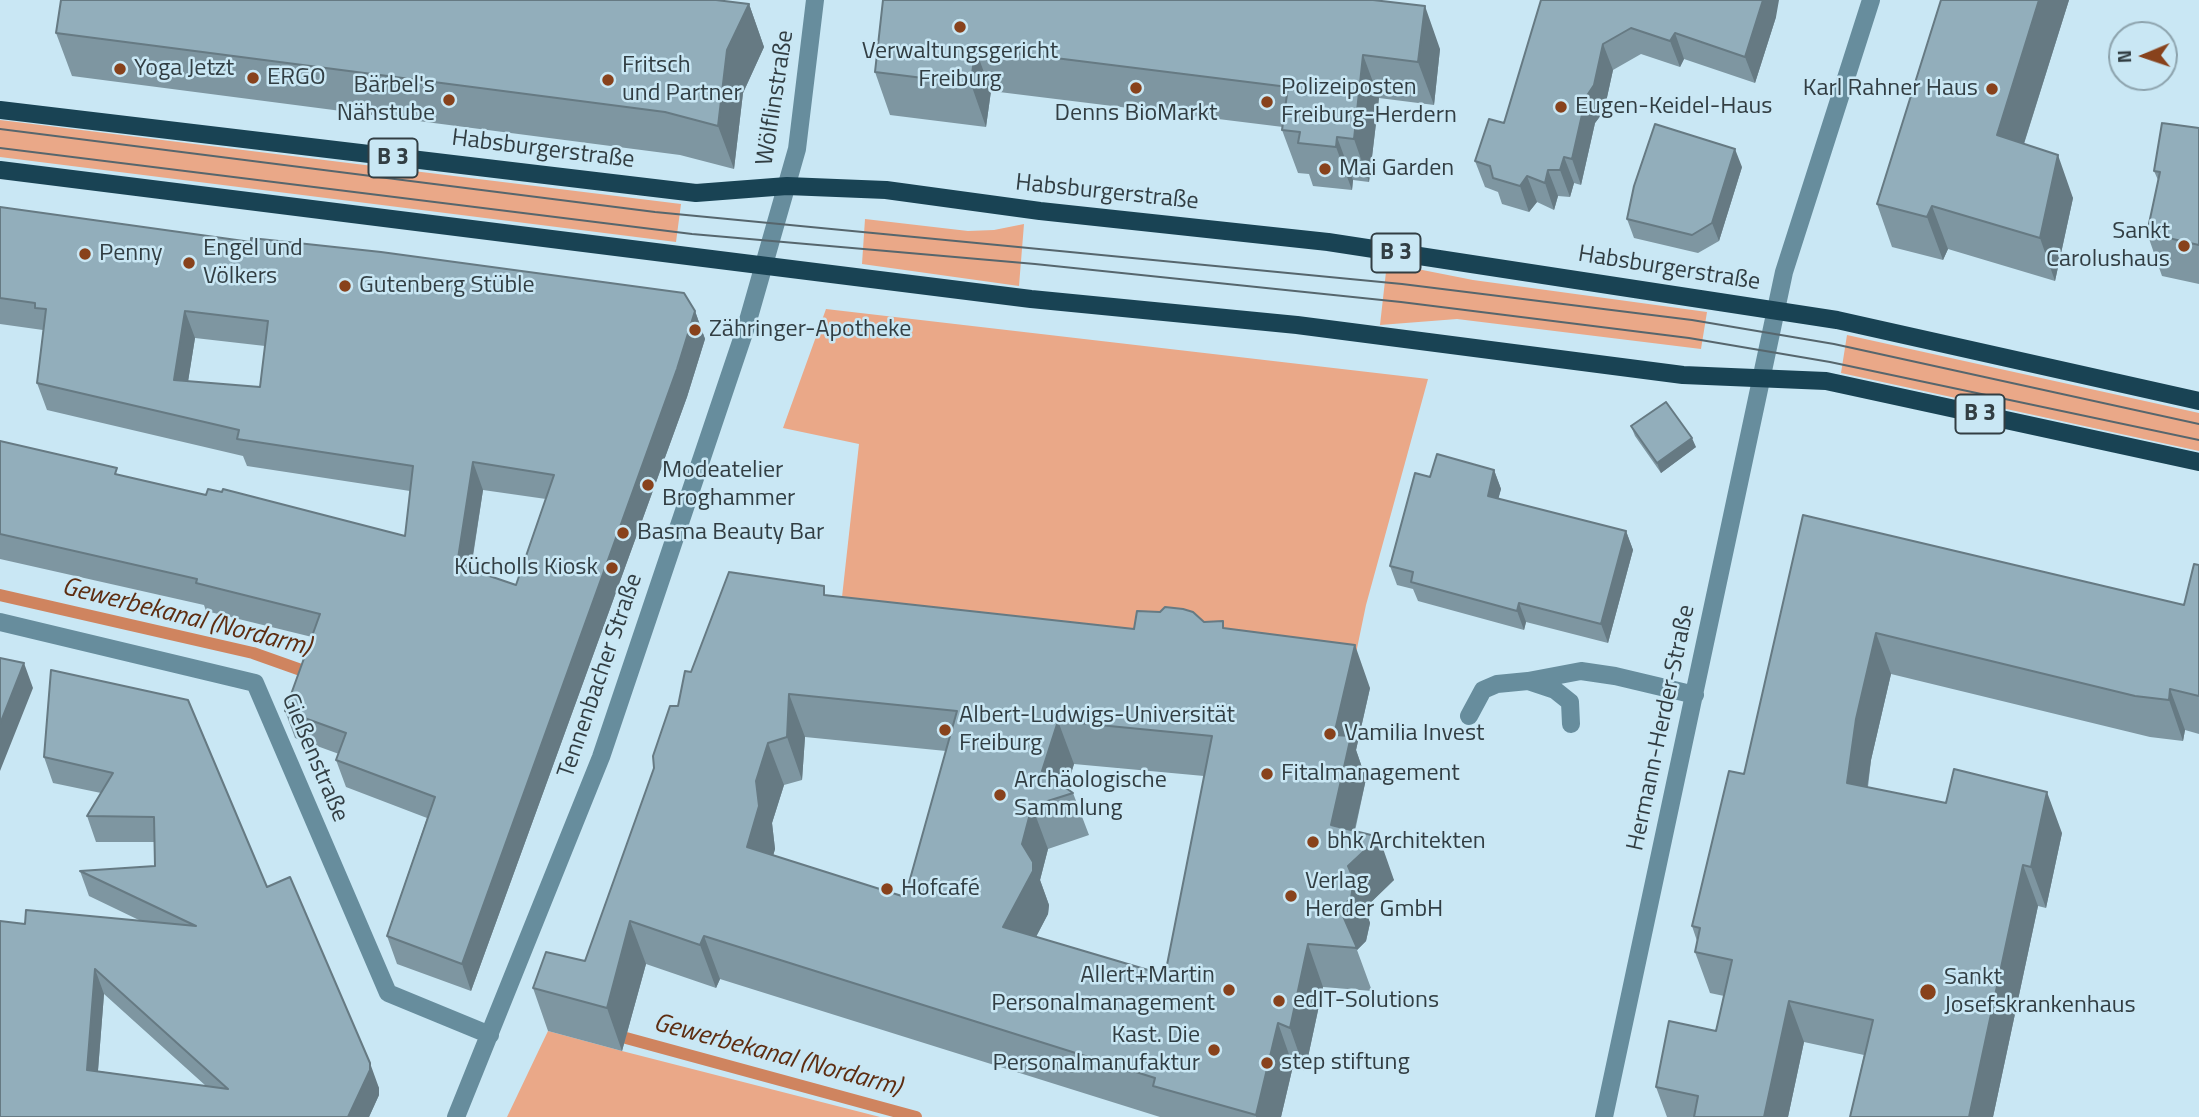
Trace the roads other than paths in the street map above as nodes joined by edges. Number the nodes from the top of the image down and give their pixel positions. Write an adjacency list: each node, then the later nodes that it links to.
1 (815, 0): 5 (street, Wölflinstraße)
2 (1871, 0): 8 (street, Hermann-Herder-Straße)
3 (0, 110): 5 (main road, Habsburgerstraße / B 3)
4 (0, 170): 7 (main road, B 3)
5 (787, 186): 6 (street, Wölflinstraße); 8 (main road, Habsburgerstraße / B 3)
6 (770, 242): 7 (street, Tennenbacher Straße)
7 (763, 264): 9 (main road, B 3); 17 (street, Tennenbacher Straße)
8 (1775, 310): 9 (street, Hermann-Herder-Straße); 10 (main road, Habsburgerstraße / B 3)
9 (1760, 380): 11 (main road, B 3); 14 (street, Hermann-Herder-Straße)
10 (2199, 401)
11 (2199, 461)
12 (0, 622): 17 (street, Gießenstraße)
13 (1528, 681): 14 (street); 15 (street); 16 (street)
14 (1695, 695): 19 (street, Hermann-Herder-Straße)
15 (1469, 716)
16 (1571, 724)
17 (490, 1035): 18 (street, Tennenbacher Straße)
18 (456, 1117)
19 (1604, 1117)

